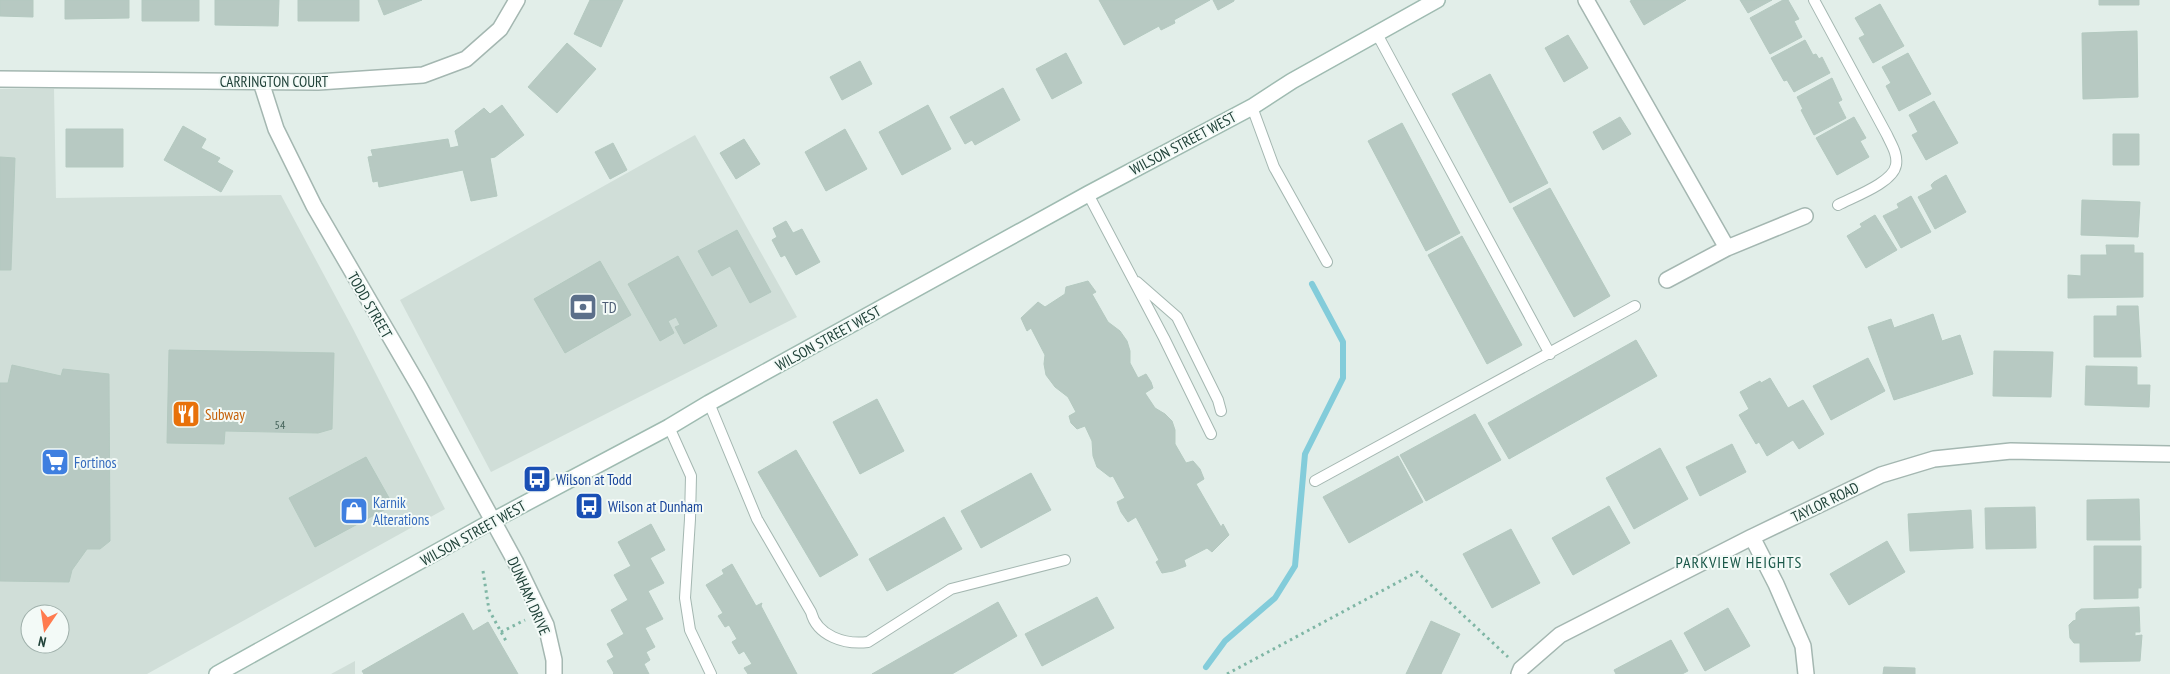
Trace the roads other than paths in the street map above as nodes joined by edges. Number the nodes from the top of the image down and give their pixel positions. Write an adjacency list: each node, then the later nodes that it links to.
1 (517, 0): 7 (street, CARRINGTON COURT)
2 (1437, 0): 5 (street, WILSON STREET WEST)
3 (1586, 0): 12 (street)
4 (1814, 0): 10 (lane)
5 (1377, 34): 8 (street, WILSON STREET WEST); 17 (lane)
6 (0, 80): 7 (street, CARRINGTON COURT)
7 (261, 82): 24 (street, TODD STREET)
8 (1252, 107): 9 (street, WILSON STREET WEST); 13 (lane)
9 (1088, 194): 14 (lane); 18 (street, WILSON STREET WEST)
10 (1838, 205)
11 (1805, 216): 12 (street)
12 (1728, 248): 15 (street)
13 (1327, 262)
14 (1132, 278): 19 (lane); 21 (lane)
15 (1667, 280)
16 (1635, 306): 17 (lane)
17 (1550, 354): 23 (lane)
18 (709, 403): 20 (street, WILSON STREET WEST); 26 (lane)
19 (1221, 411)
20 (669, 427): 24 (street, WILSON STREET WEST); 30 (lane)
21 (1210, 434)
22 (2170, 454): 25 (street, TAYLOR ROAD)
23 (1315, 481)
24 (494, 520): 28 (street, WILSON STREET WEST); 29 (street, DUNHAM DRIVE)
25 (1752, 537): 27 (street, TAYLOR ROAD); 31 (street)
26 (1065, 560)
27 (1520, 672)
28 (218, 674)
29 (554, 674)
30 (711, 674)
31 (1806, 674)

